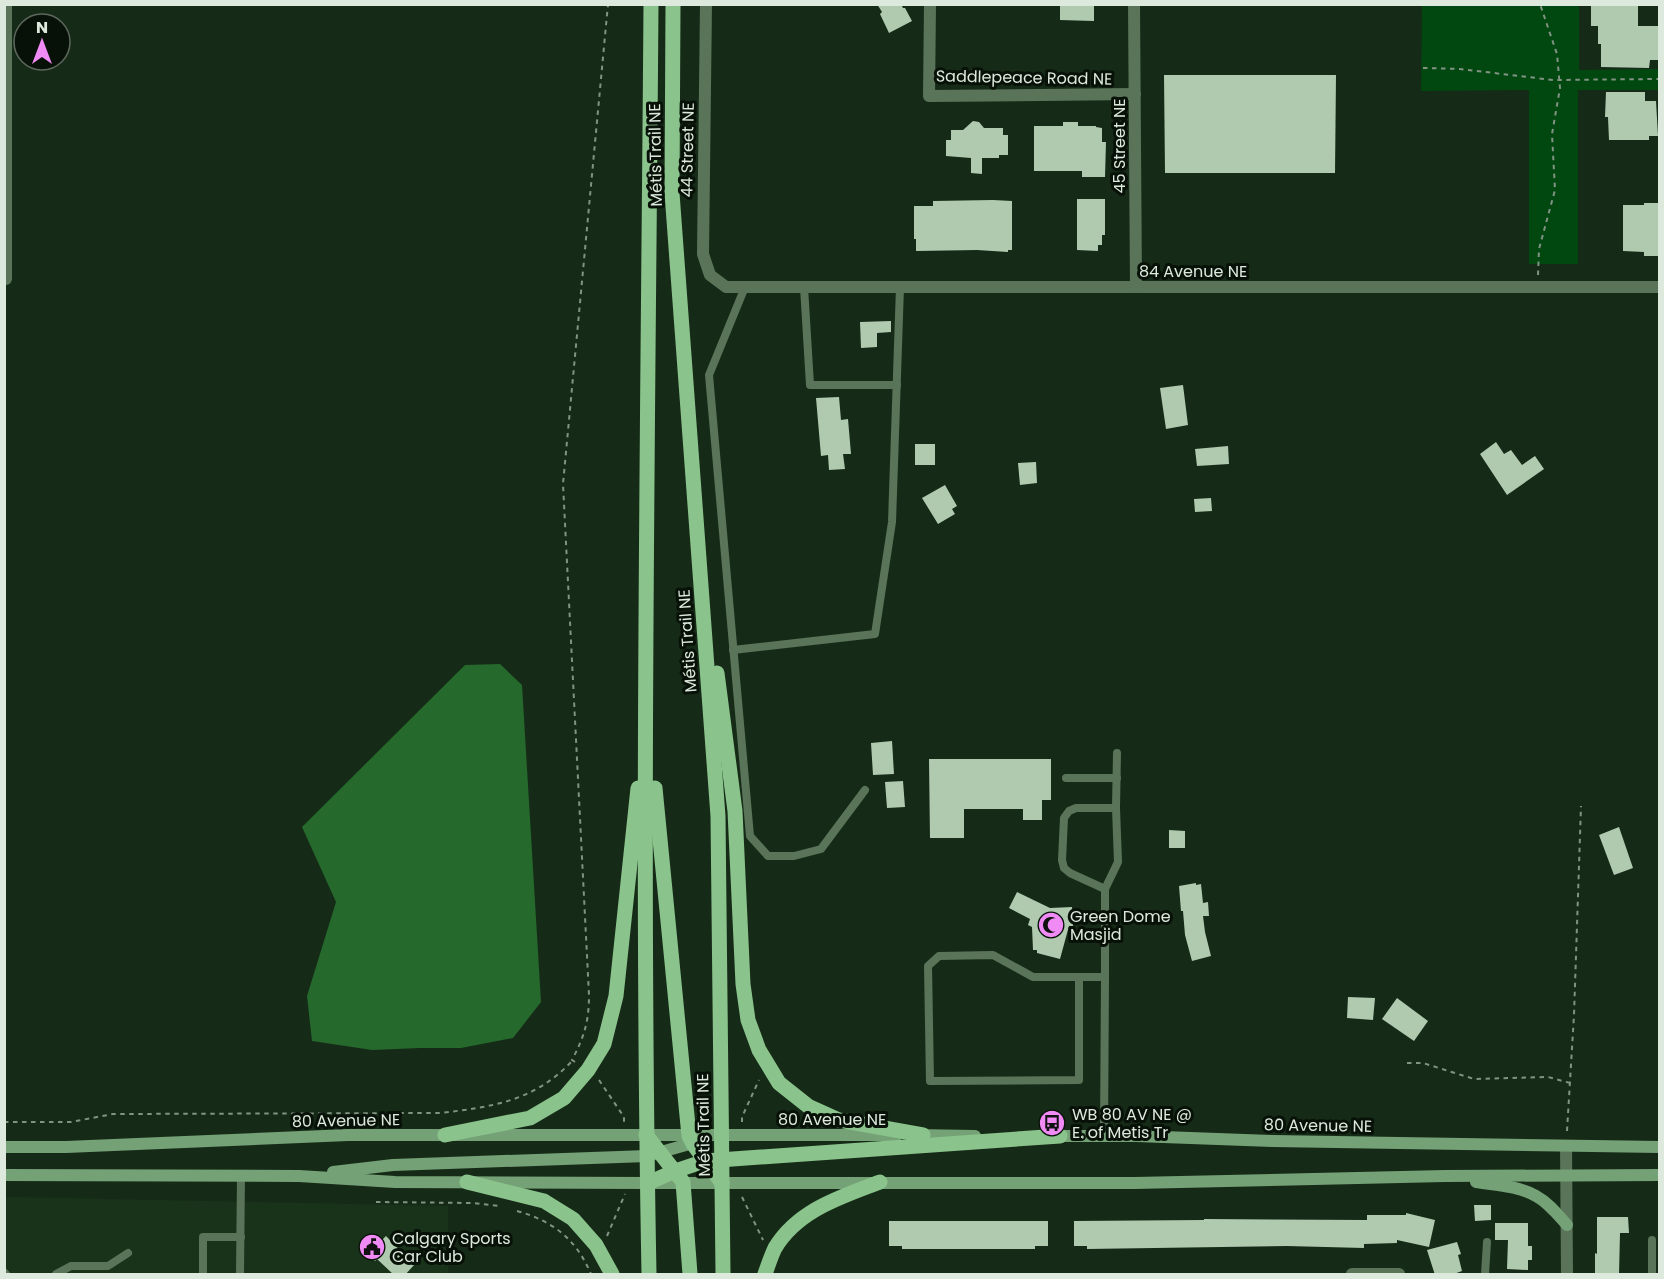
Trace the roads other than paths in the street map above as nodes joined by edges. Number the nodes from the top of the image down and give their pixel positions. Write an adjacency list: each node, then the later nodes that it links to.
1 (6, 4): 8 (street)
2 (651, 4): 18 (main road, Métis Trail NE)
3 (673, 4): 16 (main road, Métis Trail NE)
4 (706, 4): 9 (street, 44 Street NE)
5 (930, 4): 7 (street, Saddlepeace Road NE)
6 (1134, 4): 7 (street, 45 Street NE)
7 (1135, 94): 13 (street, 45 Street NE)
8 (5, 279)
9 (726, 287): 10 (street, 84 Avenue NE)
10 (745, 287): 11 (street, 84 Avenue NE); 17 (lane)
11 (804, 287): 12 (street, 84 Avenue NE); 15 (lane)
12 (900, 287): 13 (street, 84 Avenue NE); 15 (lane)
13 (1136, 287): 14 (street, 84 Avenue NE)
14 (1659, 287)
15 (897, 385): 17 (lane)
16 (694, 493): 29 (main road, Métis Trail NE); 30 (main road)
17 (734, 650): 22 (lane)
18 (646, 701): 27 (main road, Métis Trail NE); 28 (main road); 33 (main road)
19 (1117, 753): 21 (lane)
20 (1066, 778): 21 (lane)
21 (1117, 778): 23 (lane)
22 (865, 790)
23 (1116, 808): 24 (lane); 24 (lane)
24 (1105, 889): 25 (lane)
25 (1105, 977): 26 (lane); 32 (lane)
26 (1079, 978): 26 (lane)
27 (646, 1135): 28 (main road, 80 Avenue NE); 33 (main road, 80 Avenue NE); 37 (main road)
28 (445, 1136): 35 (main road, 80 Avenue NE)
29 (721, 1136): 30 (main road, 80 Avenue NE); 33 (main road, 80 Avenue NE); 38 (main road, Métis Trail NE)
30 (923, 1136): 31 (main road, 80 Avenue NE)
31 (1060, 1136): 32 (main road, 80 Avenue NE); 38 (main road)
32 (1104, 1136): 34 (main road, 80 Avenue NE)
33 (691, 1140): 37 (main road, 80 Avenue NE); 39 (main road)
34 (1566, 1146): 36 (main road, 80 Avenue NE); 41 (street)
35 (4, 1147)
36 (1659, 1147)
37 (654, 1154): 44 (main road, 80 Avenue NE); 46 (main road); 49 (main road)
38 (721, 1160): 39 (main road); 50 (main road, Métis Trail NE)
39 (705, 1161): 46 (main road); 50 (main road)
40 (4, 1175): 43 (main road)
41 (1566, 1175): 42 (main road); 45 (main road); 51 (street)
42 (1659, 1175)
43 (241, 1176): 44 (main road); 52 (lane)
44 (299, 1176): 47 (main road)
45 (1445, 1176): 48 (main road); 51 (main road)
46 (679, 1177): 49 (main road); 50 (main road); 62 (main road)
47 (467, 1182): 49 (main road); 60 (main road)
48 (880, 1182): 50 (main road); 64 (main road)
49 (648, 1183): 61 (main road)
50 (722, 1183): 63 (main road, Métis Trail NE)
51 (1567, 1226): 68 (street)
52 (241, 1237): 58 (lane); 59 (lane)
53 (1652, 1240): 56 (lane)
54 (1487, 1242): 67 (lane)
55 (128, 1253): 57 (lane)
56 (1655, 1273)
57 (56, 1275)
58 (202, 1275)
59 (240, 1275)
60 (612, 1275)
61 (649, 1275)
62 (690, 1275)
63 (723, 1275)
64 (765, 1275)
65 (1352, 1275): 66 (street)
66 (1399, 1275)
67 (1485, 1275)
68 (1567, 1275)

